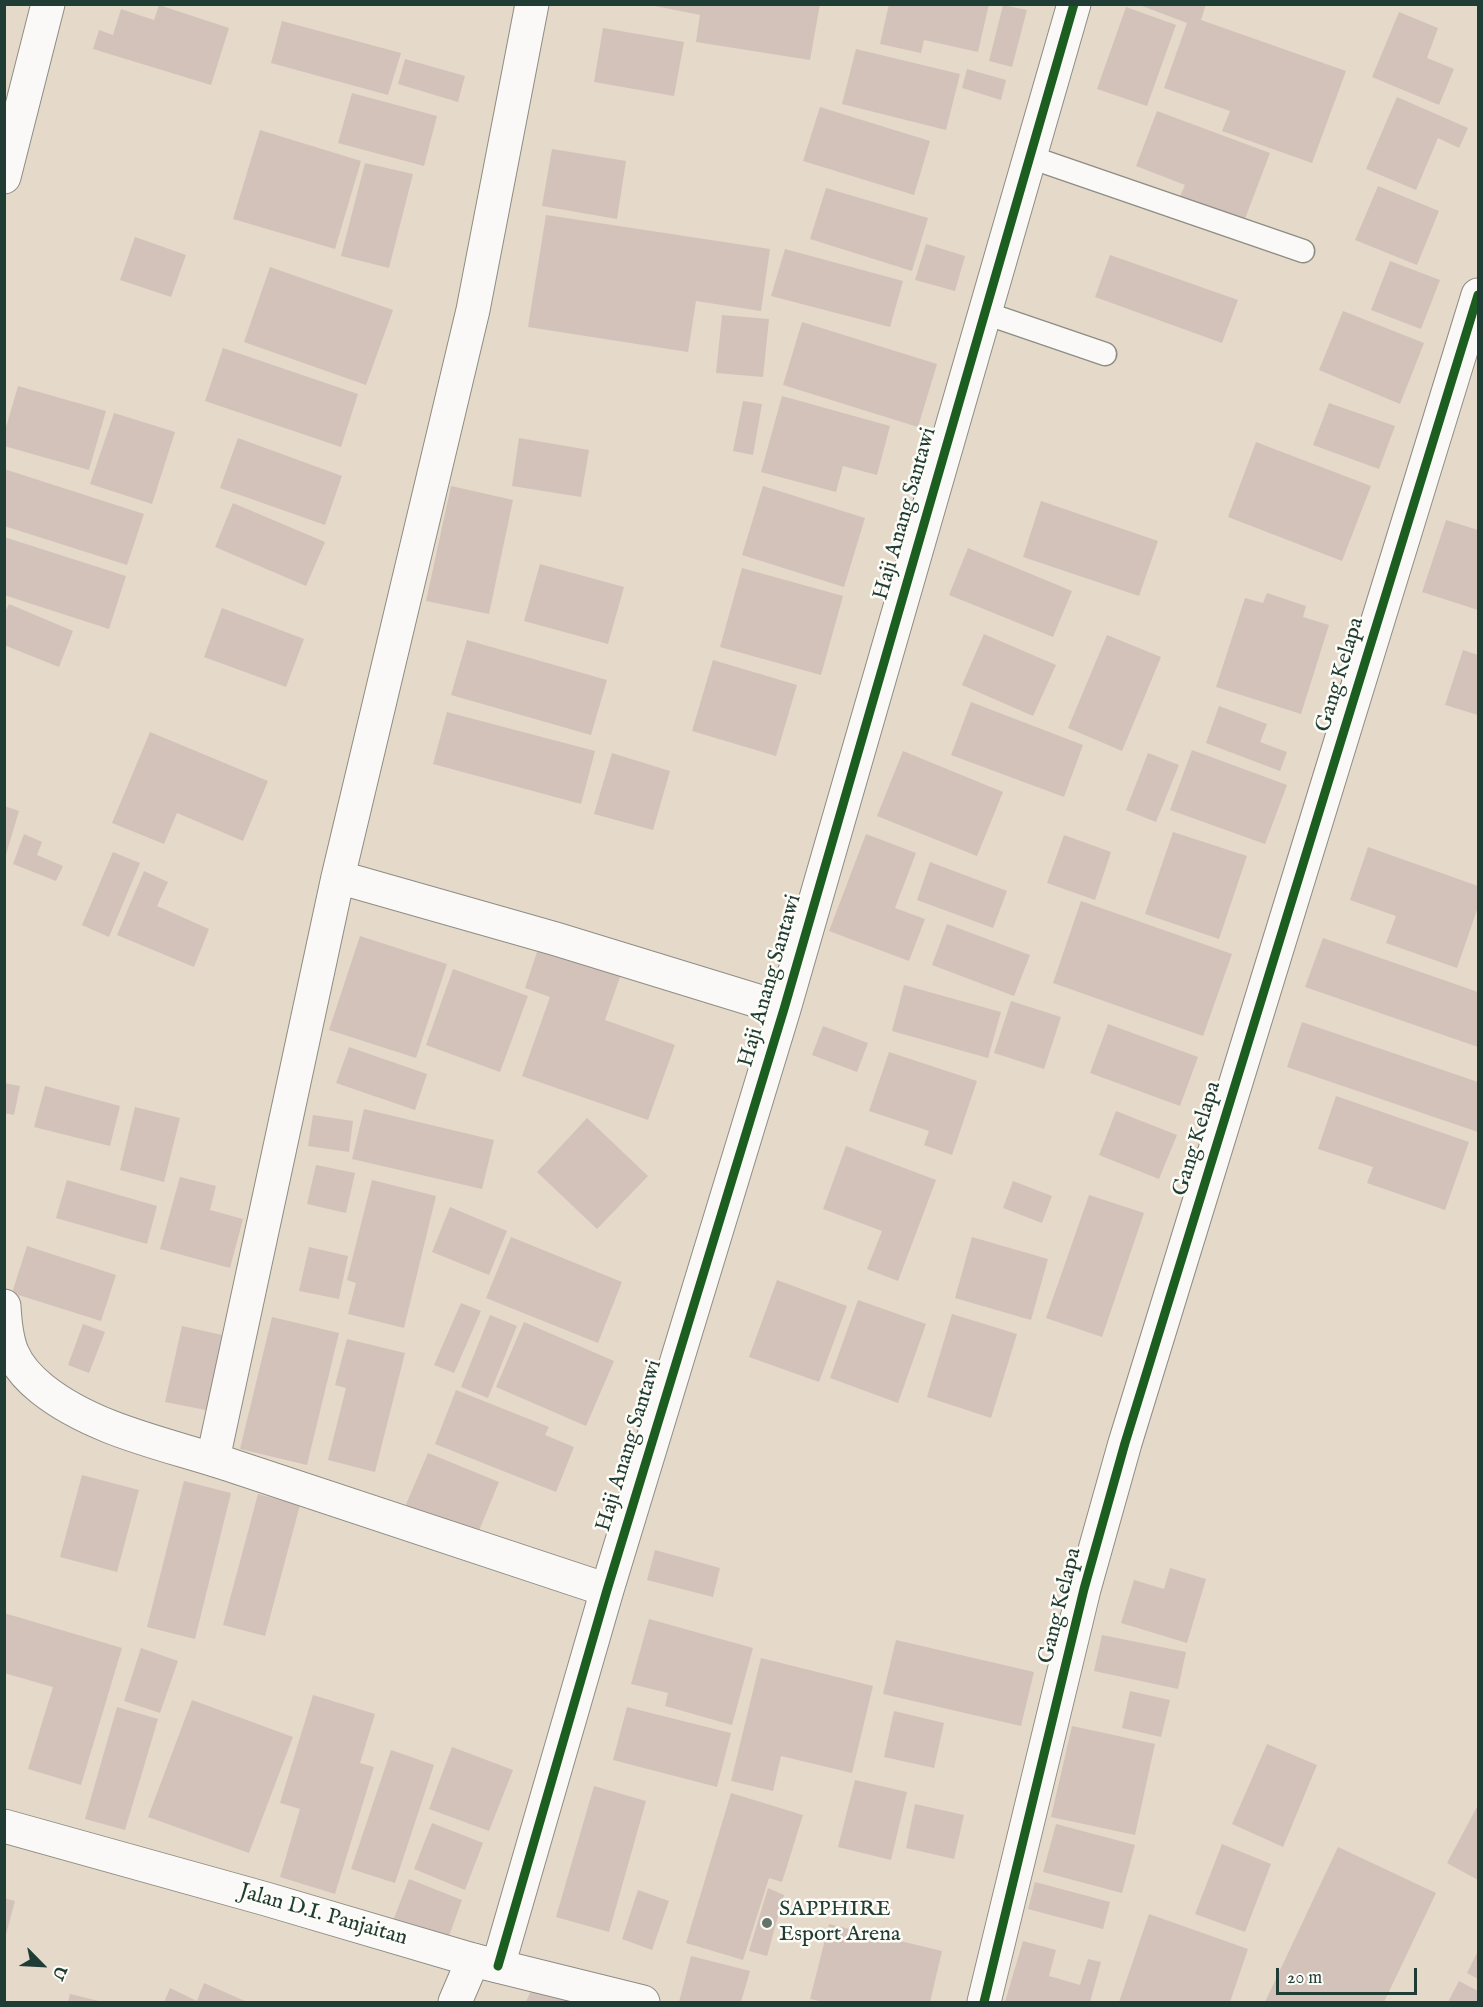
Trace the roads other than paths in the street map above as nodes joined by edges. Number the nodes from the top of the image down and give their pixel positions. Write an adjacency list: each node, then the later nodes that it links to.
1 (48, 4): 5 (street)
2 (532, 4): 10 (street)
3 (1074, 4): 4 (street, Haji Anang Santawi)
4 (1030, 157): 6 (lane); 8 (street, Haji Anang Santawi)
5 (4, 177)
6 (1304, 251)
7 (1479, 295): 19 (street, Gang Kelapa)
8 (985, 313): 9 (lane); 11 (street, Haji Anang Santawi)
9 (1105, 354)
10 (338, 877): 11 (street); 13 (street)
11 (784, 1009): 14 (street, Haji Anang Santawi)
12 (4, 1306): 13 (street)
13 (213, 1459): 14 (street)
14 (607, 1590): 16 (street, Haji Anang Santawi)
15 (4, 1826): 16 (street, Jalan D.I. Panjaitan)
16 (486, 1963): 17 (street, Haji Anang Santawi); 18 (street, Jalan D.I. Panjaitan)
17 (455, 2002)
18 (643, 2002)
19 (984, 2002)

